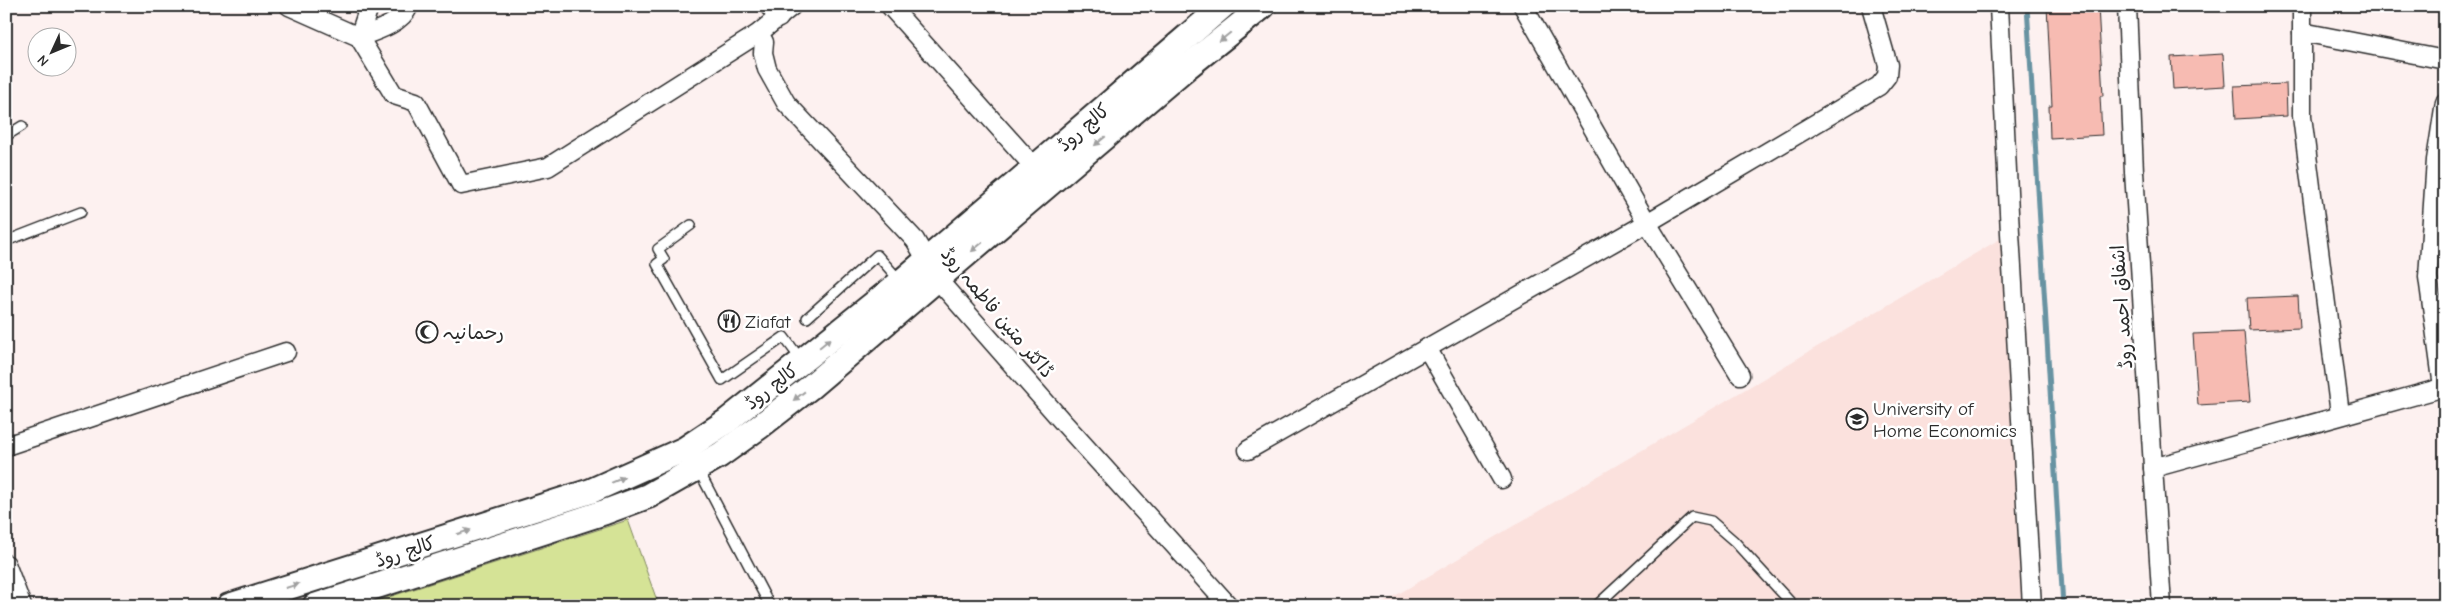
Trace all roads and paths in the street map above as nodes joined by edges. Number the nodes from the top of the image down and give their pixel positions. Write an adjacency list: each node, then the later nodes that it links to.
1 (290, 6): 15 (street)
2 (363, 6): 15 (street)
3 (409, 6): 15 (street)
4 (890, 6): 20 (street)
5 (1223, 6): 20 (main road, کالج روڈ)
6 (1263, 6): 20 (main road, کالج روڈ, one-way to 20)
7 (1523, 6): 22 (street)
8 (1871, 6): 22 (street)
9 (1999, 6): 49 (street)
10 (2127, 6): 37 (street, اشفاق احمد روڈ)
11 (2302, 6): 13 (street)
12 (782, 10): 14 (street)
13 (2302, 32): 16 (street); 33 (street)
14 (759, 33): 15 (street); 25 (street, ڈاکٹر متین فاطمہ روڈ)
15 (359, 37)
16 (2445, 60)
17 (2445, 102): 32 (street)
18 (22, 126): 19 (lane)
19 (6, 136)
20 (1042, 176): 25 (main road, کالج روڈ)
21 (81, 212): 24 (lane)
22 (1647, 223): 28 (street); 31 (street)
23 (691, 225): 30 (lane)
24 (6, 241)
25 (932, 270): 26 (main road, کالج روڈ); 36 (main road, کالج روڈ, one-way to 36); 46 (street, ڈاکٹر متین فاطمہ روڈ)
26 (901, 282): 27 (lane); 30 (main road, کالج روڈ, one-way to 26)
27 (807, 318)
28 (1427, 348): 35 (street); 38 (street)
29 (286, 352): 34 (street)
30 (802, 361): 40 (main road, کالج روڈ, one-way to 30)
31 (1740, 376)
32 (2444, 387): 33 (street)
33 (2340, 414): 37 (street)
34 (6, 446)
35 (1248, 450)
36 (697, 468): 41 (main road, کالج روڈ); 45 (lane)
37 (2153, 468): 50 (street, اشفاق احمد روڈ)
38 (1502, 479)
39 (6, 564): 42 (street)
40 (342, 571): 41 (street); 43 (main road, کالج روڈ, one-way to 40)
41 (350, 601): 44 (main road, کالج روڈ)
42 (22, 606)
43 (229, 606)
44 (315, 606)
45 (770, 606)
46 (1229, 606)
47 (1596, 606): 48 (lane)
48 (1794, 606)
49 (2032, 606)
50 (2162, 606)

